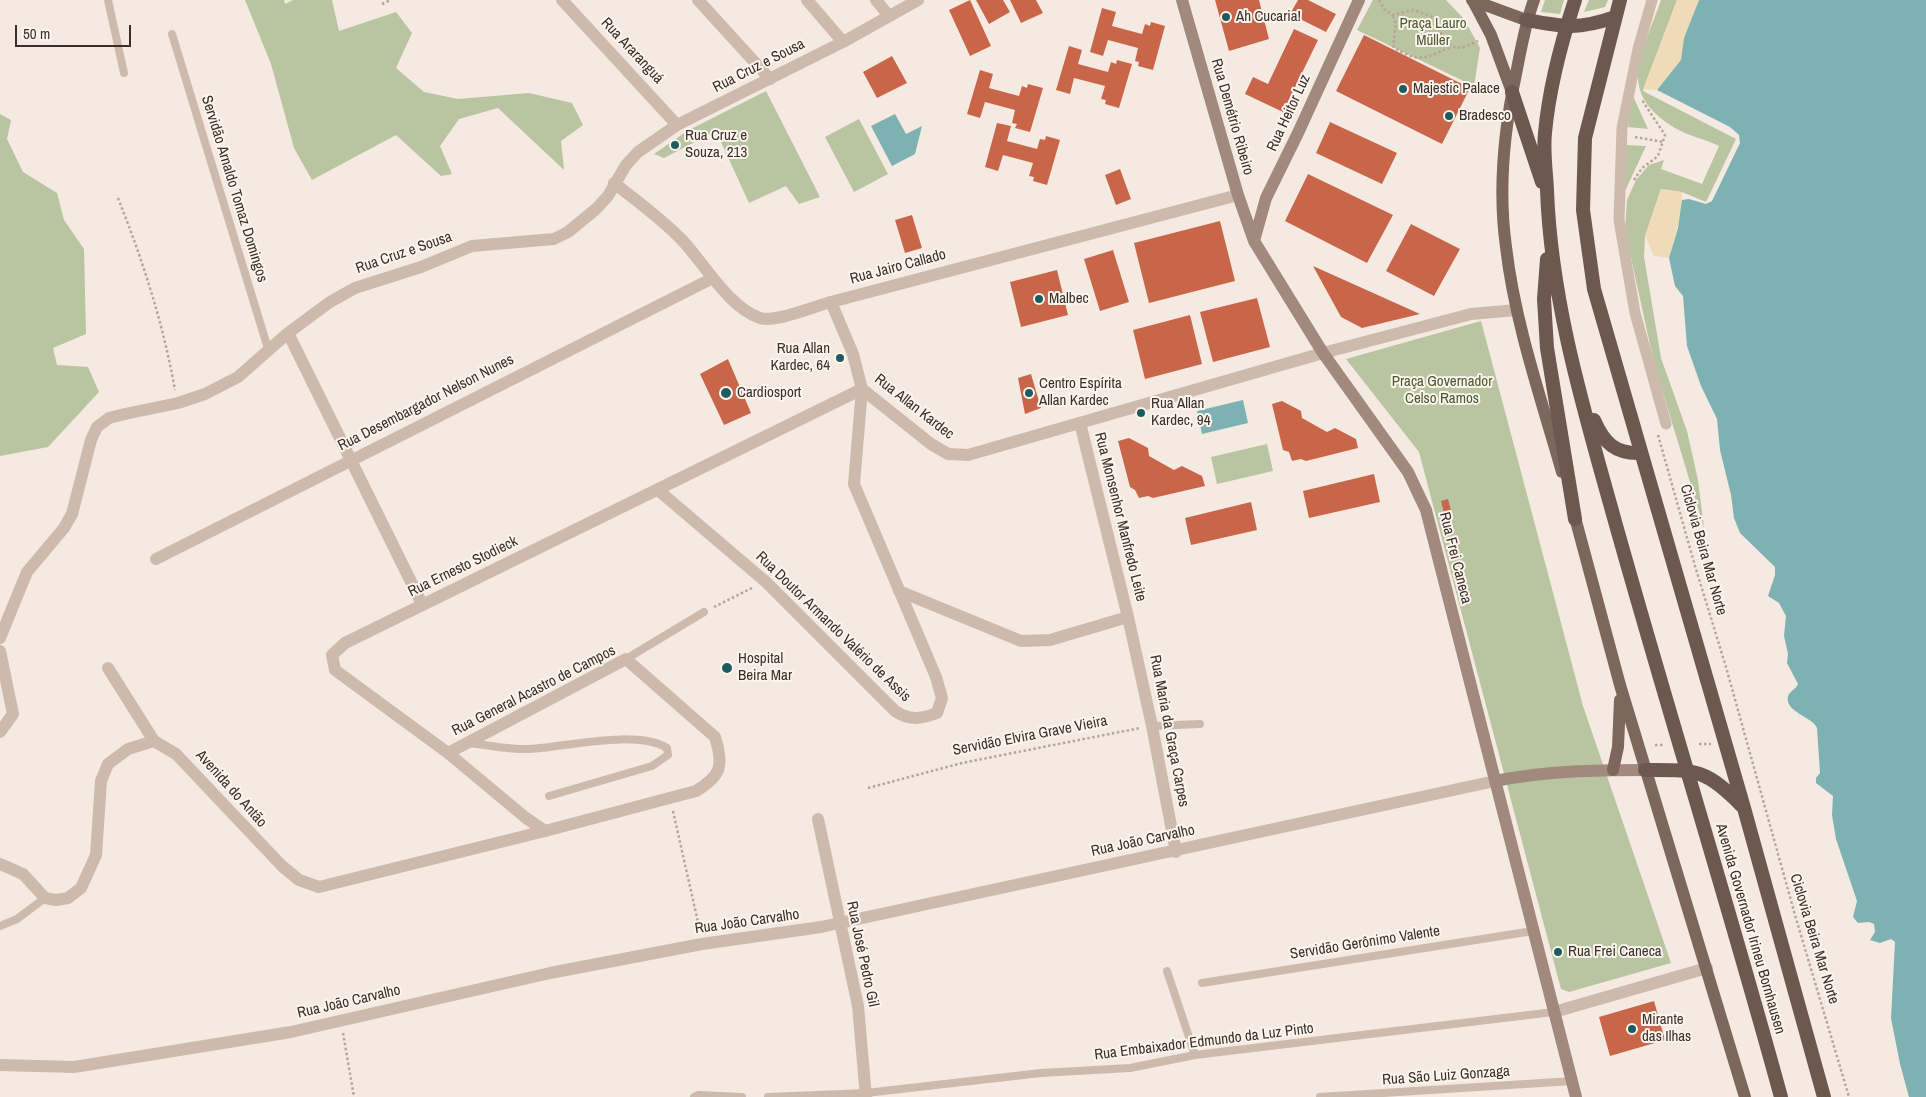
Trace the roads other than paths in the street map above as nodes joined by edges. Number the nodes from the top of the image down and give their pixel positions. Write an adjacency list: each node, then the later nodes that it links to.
1 (108, 0): 20 (lane)
2 (562, 0): 23 (street, Rua Araranguá)
3 (698, 0): 21 (street)
4 (807, 0): 19 (street)
5 (876, 0): 14 (street)
6 (918, 0): 14 (street, Rua Cruz e Sousa)
7 (1182, 0): 25 (main road, Rua Demétrio Ribeiro)
8 (1360, 0): 27 (main road, Rua Heitor Luz)
9 (1472, 0): 16 (main road); 22 (main road)
10 (1534, 0): 16 (main road)
11 (1574, 0): 17 (highway)
12 (1620, 0): 15 (highway, Avenida Governador Irineu Bornhausen)
13 (1652, 0): 38 (street)
14 (889, 16): 19 (street, Rua Cruz e Sousa)
15 (1615, 17): 17 (highway); 39 (highway, Avenida Governador Irineu Bornhausen)
16 (1526, 20): 17 (highway); 22 (main road)
17 (1566, 27): 26 (highway)
18 (172, 34): 33 (lane, Servidão Arnaldo Tomaz Domingos)
19 (843, 42): 21 (street, Rua Cruz e Sousa)
20 (124, 73)
21 (770, 79): 23 (street, Rua Cruz e Sousa)
22 (1512, 92): 26 (highway); 31 (main road)
23 (677, 125): 24 (street, Rua Cruz e Sousa)
24 (614, 183): 29 (street, Rua Jairo Callado); 32 (street, Rua Cruz e Sousa)
25 (1238, 194): 27 (main road, Rua Demétrio Ribeiro); 30 (street, Rua Jairo Callado)
26 (1547, 196): 28 (highway)
27 (1254, 241): 34 (main road, Rua Frei Caneca)
28 (1549, 241): 35 (highway); 42 (highway)
29 (711, 278): 30 (street, Rua Jairo Callado); 40 (street, Rua Desembargador Nelson Nunes)
30 (831, 302): 36 (street, Rua Allan Kardec)
31 (1517, 310): 34 (street); 42 (main road)
32 (288, 333): 33 (street, Rua Cruz e Sousa); 40 (street)
33 (269, 352): 48 (street, Rua Cruz e Sousa)
34 (1323, 354): 37 (street, Rua Allan Kardec); 62 (main road, Rua Frei Caneca)
35 (1578, 386): 39 (highway); 61 (highway, Avenida Governador Irineu Bornhausen)
36 (862, 389): 37 (street, Rua Allan Kardec); 41 (street, Rua Ernesto Stodieck); 44 (street, Rua Doutor Armando Valério de Assis)
37 (1080, 423): 47 (street, Rua Monsenhor Manfredo Leite)
38 (1662, 428)
39 (1641, 453): 64 (highway, Avenida Governador Irineu Bornhausen)
40 (350, 459): 43 (street, Rua Desembargador Nelson Nunes); 45 (street)
41 (658, 490): 44 (street, Rua Doutor Armando Valério de Assis); 45 (street, Rua Ernesto Stodieck)
42 (1575, 519): 52 (main road)
43 (156, 560)
44 (899, 591): 47 (street, Rua Monsenhor Manfredo Leite)
45 (422, 604): 58 (street, Rua Ernesto Stodieck)
46 (704, 612): 50 (lane)
47 (1128, 617): 54 (street, Rua Maria da Graça Carpes)
48 (0, 638)
49 (0, 651): 55 (street)
50 (626, 659): 57 (street, Rua General Acastro de Campos); 66 (street, Rua General Acastro de Campos)
51 (108, 668): 56 (street)
52 (1620, 685): 59 (main road); 60 (main road)
53 (1200, 724): 54 (lane)
54 (1152, 726): 67 (street, Rua Maria da Graça Carpes)
55 (0, 732)
56 (154, 741): 66 (street, Avenida do Antão); 69 (street)
57 (466, 743): 58 (street, Rua General Acastro de Campos); 63 (lane)
58 (448, 753): 66 (street, Rua Ernesto Stodieck)
59 (1613, 770): 60 (main road); 62 (main road)
60 (1645, 770): 61 (highway); 73 (main road)
61 (1686, 770): 64 (highway); 87 (highway, Avenida Governador Irineu Bornhausen)
62 (1495, 781): 67 (street, Rua João Carvalho); 72 (main road, Rua Frei Caneca)
63 (549, 796)
64 (1744, 808): 88 (highway, Avenida Governador Irineu Bornhausen)
65 (818, 819): 70 (street, Rua José Pedro Gil)
66 (545, 831)
67 (1176, 852): 70 (street, Rua João Carvalho)
68 (0, 864): 69 (street)
69 (45, 898): 71 (lane)
70 (839, 924): 78 (street, Rua João Carvalho); 80 (street, Rua José Pedro Gil)
71 (0, 926)
72 (1533, 931): 75 (lane, Servidão Gerônimo Valente); 76 (main road, Rua Frei Caneca)
73 (1707, 968): 76 (street); 86 (main road)
74 (1167, 971): 77 (lane)
75 (1202, 983)
76 (1554, 1012): 77 (lane, Rua Embaixador Edmundo da Luz Pinto); 79 (main road, Rua Frei Caneca)
77 (1195, 1055): 80 (lane, Rua Embaixador Edmundo da Luz Pinto)
78 (0, 1065)
79 (1573, 1082): 84 (lane, Rua São Luiz Gonzaga); 85 (main road, Rua Frei Caneca)
80 (866, 1095): 83 (lane, Rua Embaixador Edmundo da Luz Pinto)
81 (694, 1097): 82 (lane)
82 (742, 1097)
83 (768, 1097)
84 (1320, 1097)
85 (1576, 1097)
86 (1744, 1097)
87 (1781, 1097)
88 (1824, 1097)

